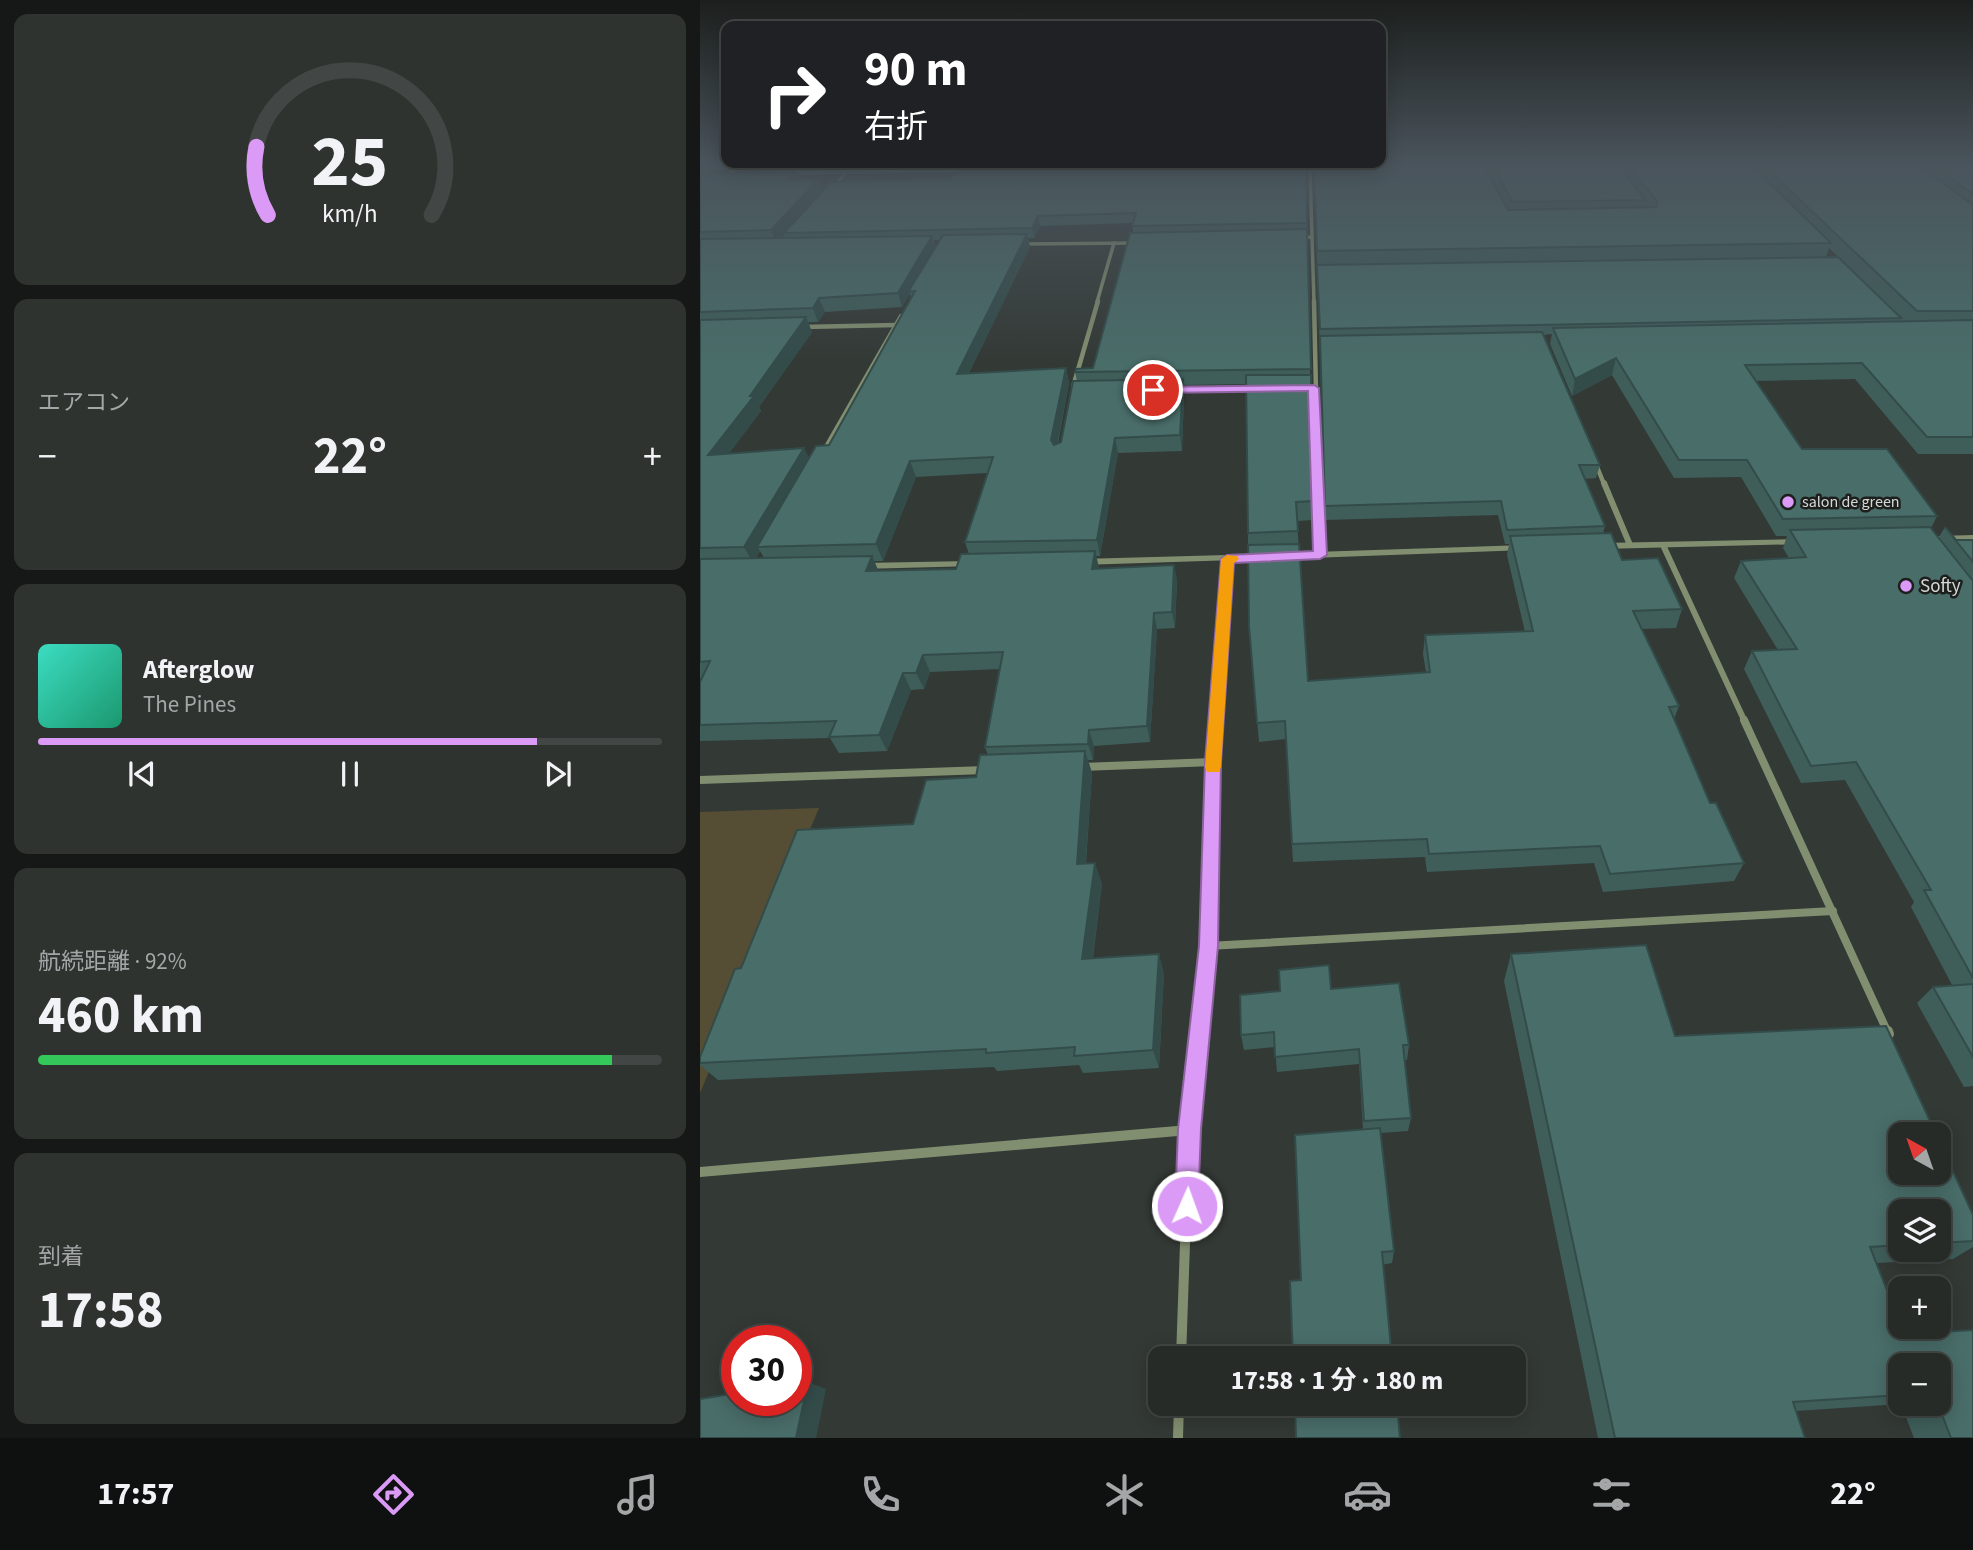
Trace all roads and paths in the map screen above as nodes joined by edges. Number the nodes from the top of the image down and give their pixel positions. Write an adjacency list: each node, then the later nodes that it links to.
1 (1312, 229): 2 (street)
2 (1312, 237): 3 (street); 10 (street)
3 (1298, 238)
4 (1141, 242): 5 (street)
5 (1114, 243): 6 (street); 14 (street)
6 (1022, 244)
7 (903, 313): 8 (street)
8 (897, 325): 9 (street); 16 (street)
9 (792, 327)
10 (1315, 344): 11 (street); 24 (street)
11 (1328, 344)
12 (1260, 388): 13 (street)
13 (1166, 390)
14 (1086, 391)
15 (1592, 455): 20 (street)
16 (817, 464)
17 (1973, 538): 18 (street)
18 (1924, 540)
19 (1814, 542): 21 (street)
20 (1630, 545): 21 (street); 22 (street)
21 (1663, 545): 33 (street)
22 (1589, 547)
23 (1535, 548): 24 (street)
24 (1320, 555): 25 (street)
25 (1227, 559): 26 (street); 29 (street)
26 (1075, 562)
27 (978, 564): 28 (street)
28 (854, 566)
29 (1213, 762): 30 (street); 34 (street)
30 (1074, 767)
31 (991, 770): 32 (street)
32 (700, 780)
33 (1833, 911): 34 (street); 35 (street)
34 (1208, 946): 36 (street)
35 (1895, 1047)
36 (1189, 1129): 37 (street); 38 (street)
37 (700, 1172)
38 (1181, 1346)
39 (1179, 1416): 40 (street)
40 (1178, 1438)

